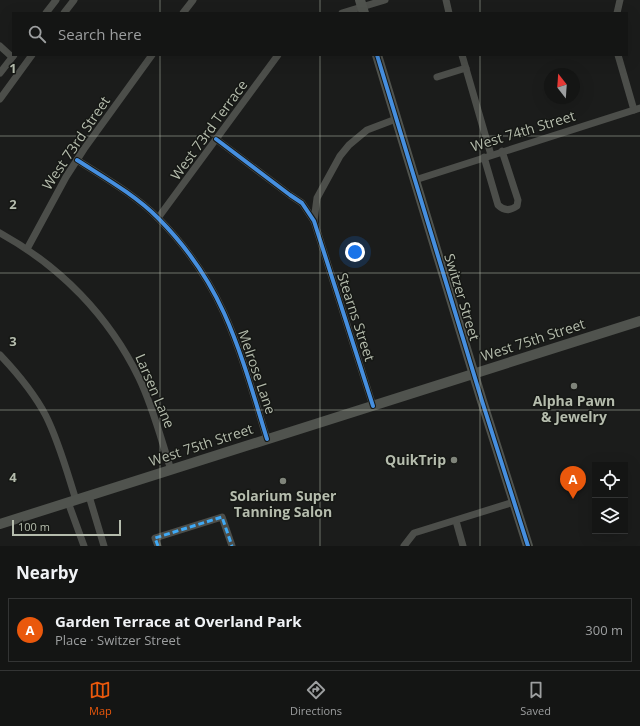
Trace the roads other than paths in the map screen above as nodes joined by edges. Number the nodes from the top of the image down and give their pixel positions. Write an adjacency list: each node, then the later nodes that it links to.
1 (56, 0): 8 (street)
2 (74, 0): 9 (street)
3 (193, 0): 10 (street)
4 (385, 0): 7 (street)
5 (446, 0): 12 (street)
6 (620, 0): 13 (street)
7 (362, 7): 11 (street)
8 (47, 12)
9 (65, 12)
10 (184, 12)
11 (345, 12)
12 (449, 12)
13 (617, 12)
14 (0, 46): 15 (street)
15 (12, 55)
16 (13, 56): 24 (street)
17 (31, 56): 26 (street)
18 (151, 56): 33 (street, West 73rd Street)
19 (277, 56): 29 (street, West 73rd Terrace)
20 (377, 56): 28 (main road, Switzer Street)
21 (462, 56): 23 (street)
22 (618, 56): 27 (street)
23 (466, 68): 25 (street); 31 (street)
24 (0, 73)
25 (437, 77)
26 (0, 99)
27 (637, 109): 30 (street, West 74th Street)
28 (396, 119): 34 (main road, Switzer Street); 36 (street)
29 (216, 139): 35 (street, West 73rd Terrace); 36 (street, Stearns Street)
30 (502, 151): 31 (street, West 74th Street); 32 (street)
31 (491, 155): 32 (street, West 74th Street)
32 (484, 157): 34 (street, West 74th Street)
33 (77, 160): 35 (street, Melrose Lane); 38 (street, West 73rd Street)
34 (415, 180): 41 (main road, Switzer Street)
35 (158, 218): 43 (street, Melrose Lane)
36 (314, 221): 42 (street, Stearns Street)
37 (0, 233): 38 (street, Larsen Lane)
38 (27, 249): 44 (street, Larsen Lane)
39 (640, 321): 41 (main road, West 75th Street)
40 (0, 355): 46 (street)
41 (474, 374): 42 (main road, West 75th Street); 47 (main road, Switzer Street)
42 (373, 406): 43 (main road, West 75th Street)
43 (267, 439): 44 (main road, West 75th Street)
44 (171, 470): 45 (main road, West 75th Street)
45 (89, 496): 46 (main road, West 75th Street); 51 (street)
46 (72, 501): 49 (main road, West 75th Street); 50 (street)
47 (514, 502): 48 (street); 56 (main road, Switzer Street)
48 (456, 521): 54 (street); 55 (street)
49 (0, 524)
50 (84, 546)
51 (104, 546)
52 (158, 546): 53 (street)
53 (232, 546)
54 (404, 546)
55 (463, 546)
56 (528, 546)

